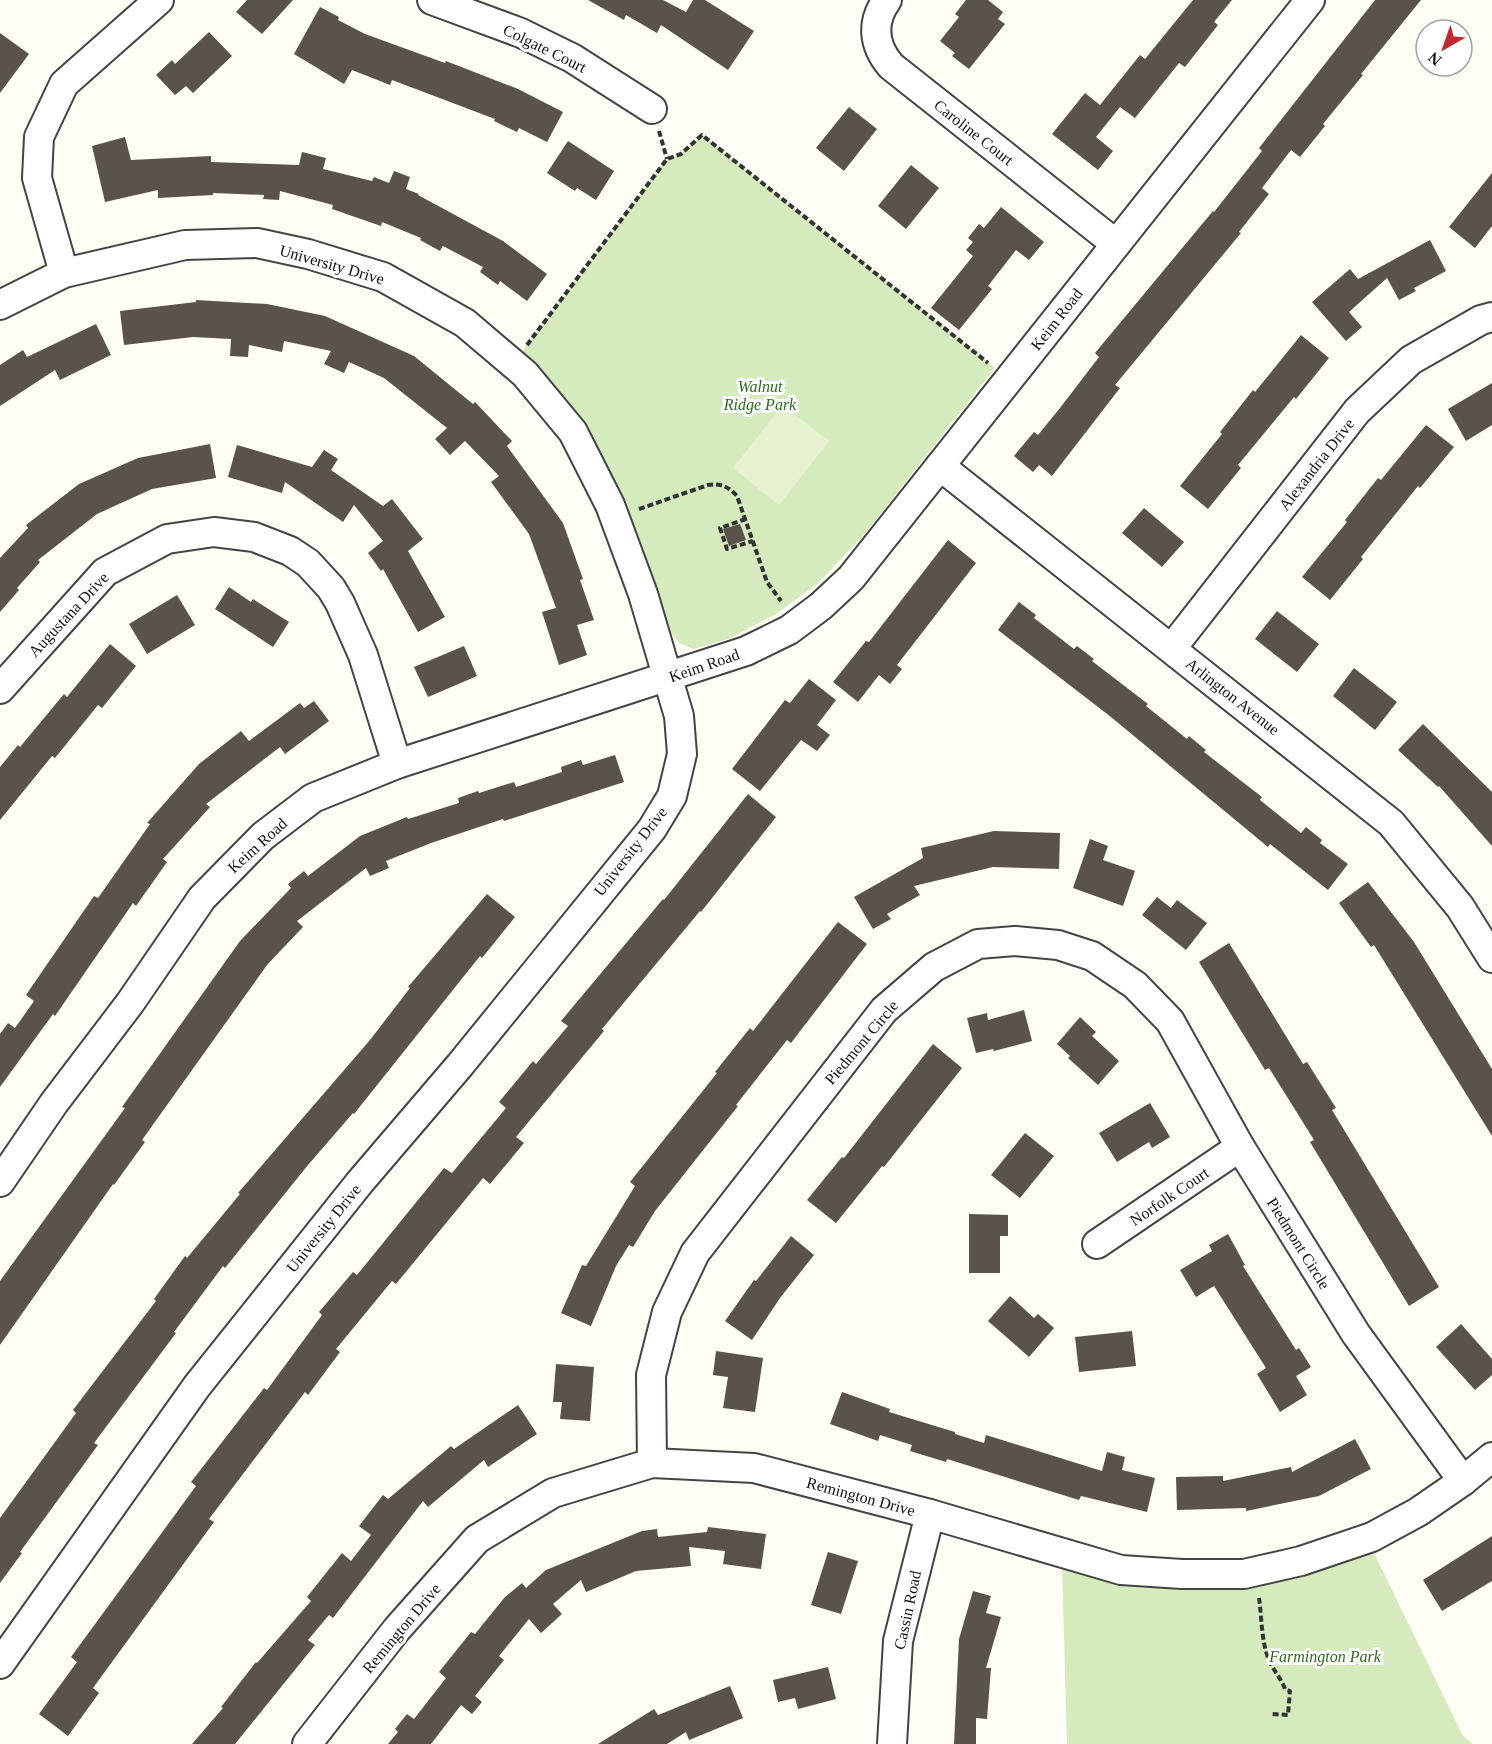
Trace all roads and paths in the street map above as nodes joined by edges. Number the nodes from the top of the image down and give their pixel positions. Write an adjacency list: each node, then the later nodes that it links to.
1 (159, 0): 7 (street)
2 (432, 0): 5 (street, Colgate Court)
3 (887, 0): 6 (street, Caroline Court)
4 (1310, 0): 6 (street, Keim Road)
5 (652, 109)
6 (1116, 244): 12 (street, Keim Road)
7 (64, 273): 8 (street, University Drive); 18 (street, University Drive)
8 (0, 305)
9 (1492, 317): 17 (street, Alexandria Drive)
10 (527, 345): 11 (path)
11 (988, 363)
12 (940, 466): 17 (street, Arlington Avenue); 18 (street, Keim Road)
13 (639, 509): 14 (path)
14 (746, 519): 15 (path); 15 (path)
15 (753, 541): 16 (path)
16 (781, 601)
17 (1172, 648): 21 (street, Arlington Avenue)
18 (668, 677): 20 (street, Keim Road); 30 (street, University Drive)
19 (0, 689): 20 (street, Augustana Drive)
20 (397, 764): 23 (street, Keim Road)
21 (1492, 958)
22 (1240, 1147): 24 (street, Norfolk Court); 26 (street, Piedmont Circle); 27 (street, Piedmont Circle)
23 (0, 1182)
24 (1097, 1244)
25 (1492, 1457): 27 (street, Remington Drive)
26 (652, 1463): 28 (street, Remington Drive); 32 (street, Remington Drive)
27 (1463, 1481): 28 (street, Remington Drive)
28 (930, 1514): 33 (street, Cassin Road)
29 (1259, 1598): 31 (path)
30 (0, 1664)
31 (1272, 1714)
32 (307, 1744)
33 (892, 1744)

